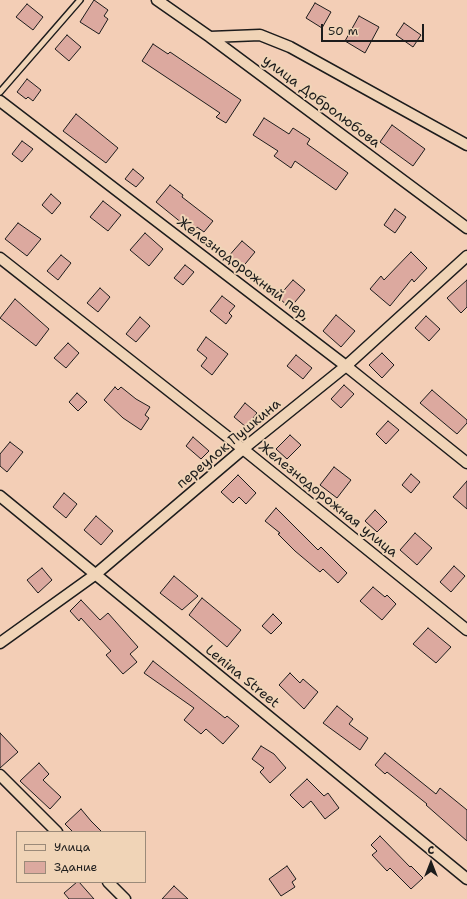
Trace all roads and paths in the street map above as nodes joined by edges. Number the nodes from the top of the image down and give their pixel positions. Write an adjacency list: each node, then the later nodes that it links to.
1 (80, 0): 4 (lane)
2 (157, 0): 3 (street, улица Добролюбова)
3 (210, 37): 6 (street); 7 (street, улица Добролюбова)
4 (0, 92)
5 (0, 102): 10 (street, Железнодорожный пер,)
6 (467, 145)
7 (467, 228)
8 (467, 256): 10 (street, переулок Пушкина)
9 (0, 258): 11 (street, Железнодорожная улица)
10 (346, 366): 11 (street, переулок Пушкина); 12 (street, Железнодорожный пер,)
11 (243, 449): 14 (street, переулок Пушкина); 15 (street, Железнодорожная улица)
12 (467, 463)
13 (0, 496): 14 (street, Lenina Street)
14 (96, 574): 16 (street, переулок Пушкина); 19 (street, Lenina Street)
15 (467, 630)
16 (0, 643)
17 (0, 775): 18 (street)
18 (56, 831)
19 (467, 879)
20 (109, 883): 21 (street)
21 (125, 899)

